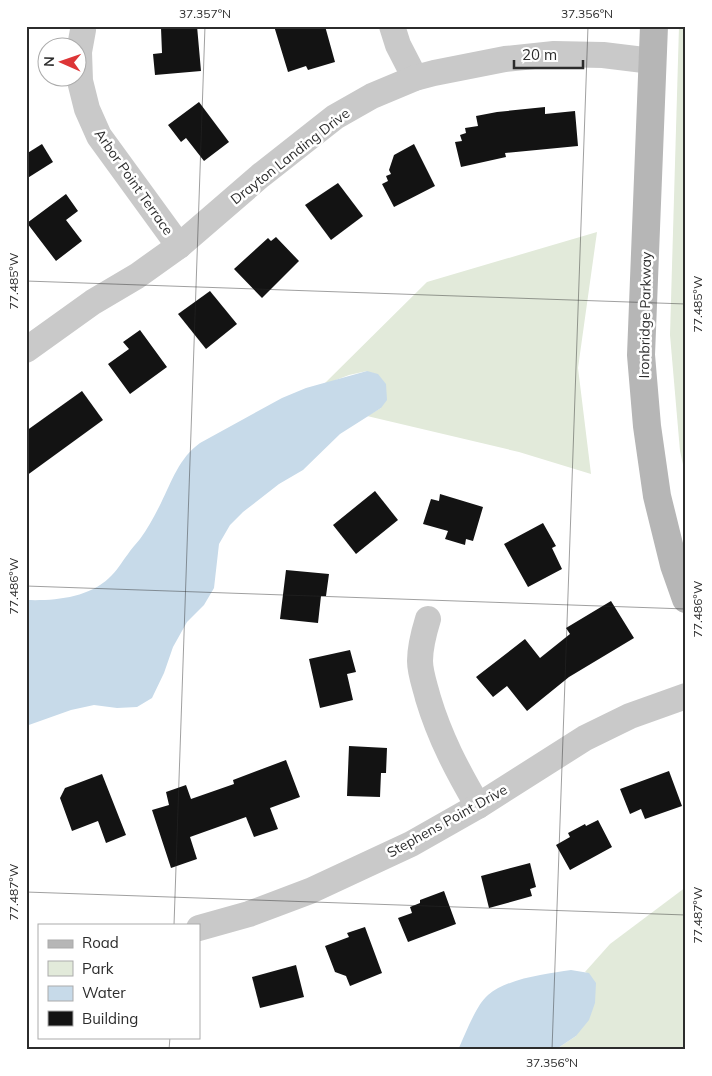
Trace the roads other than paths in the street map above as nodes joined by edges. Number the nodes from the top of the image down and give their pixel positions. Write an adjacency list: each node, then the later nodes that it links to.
1 (392, 26): 5 (street)
2 (654, 26): 4 (street, Ironbridge Parkway)
3 (83, 30): 6 (street, Arbor Point Terrace)
4 (652, 61): 5 (street, Drayton Landing Drive); 8 (street, Ironbridge Parkway)
5 (415, 78): 6 (street, Drayton Landing Drive)
6 (179, 246): 7 (street, Drayton Landing Drive)
7 (26, 350)
8 (686, 599)
9 (428, 619): 11 (street)
10 (686, 696): 11 (street, Stephens Point Drive)
11 (478, 806): 12 (street, Stephens Point Drive)
12 (200, 928)

